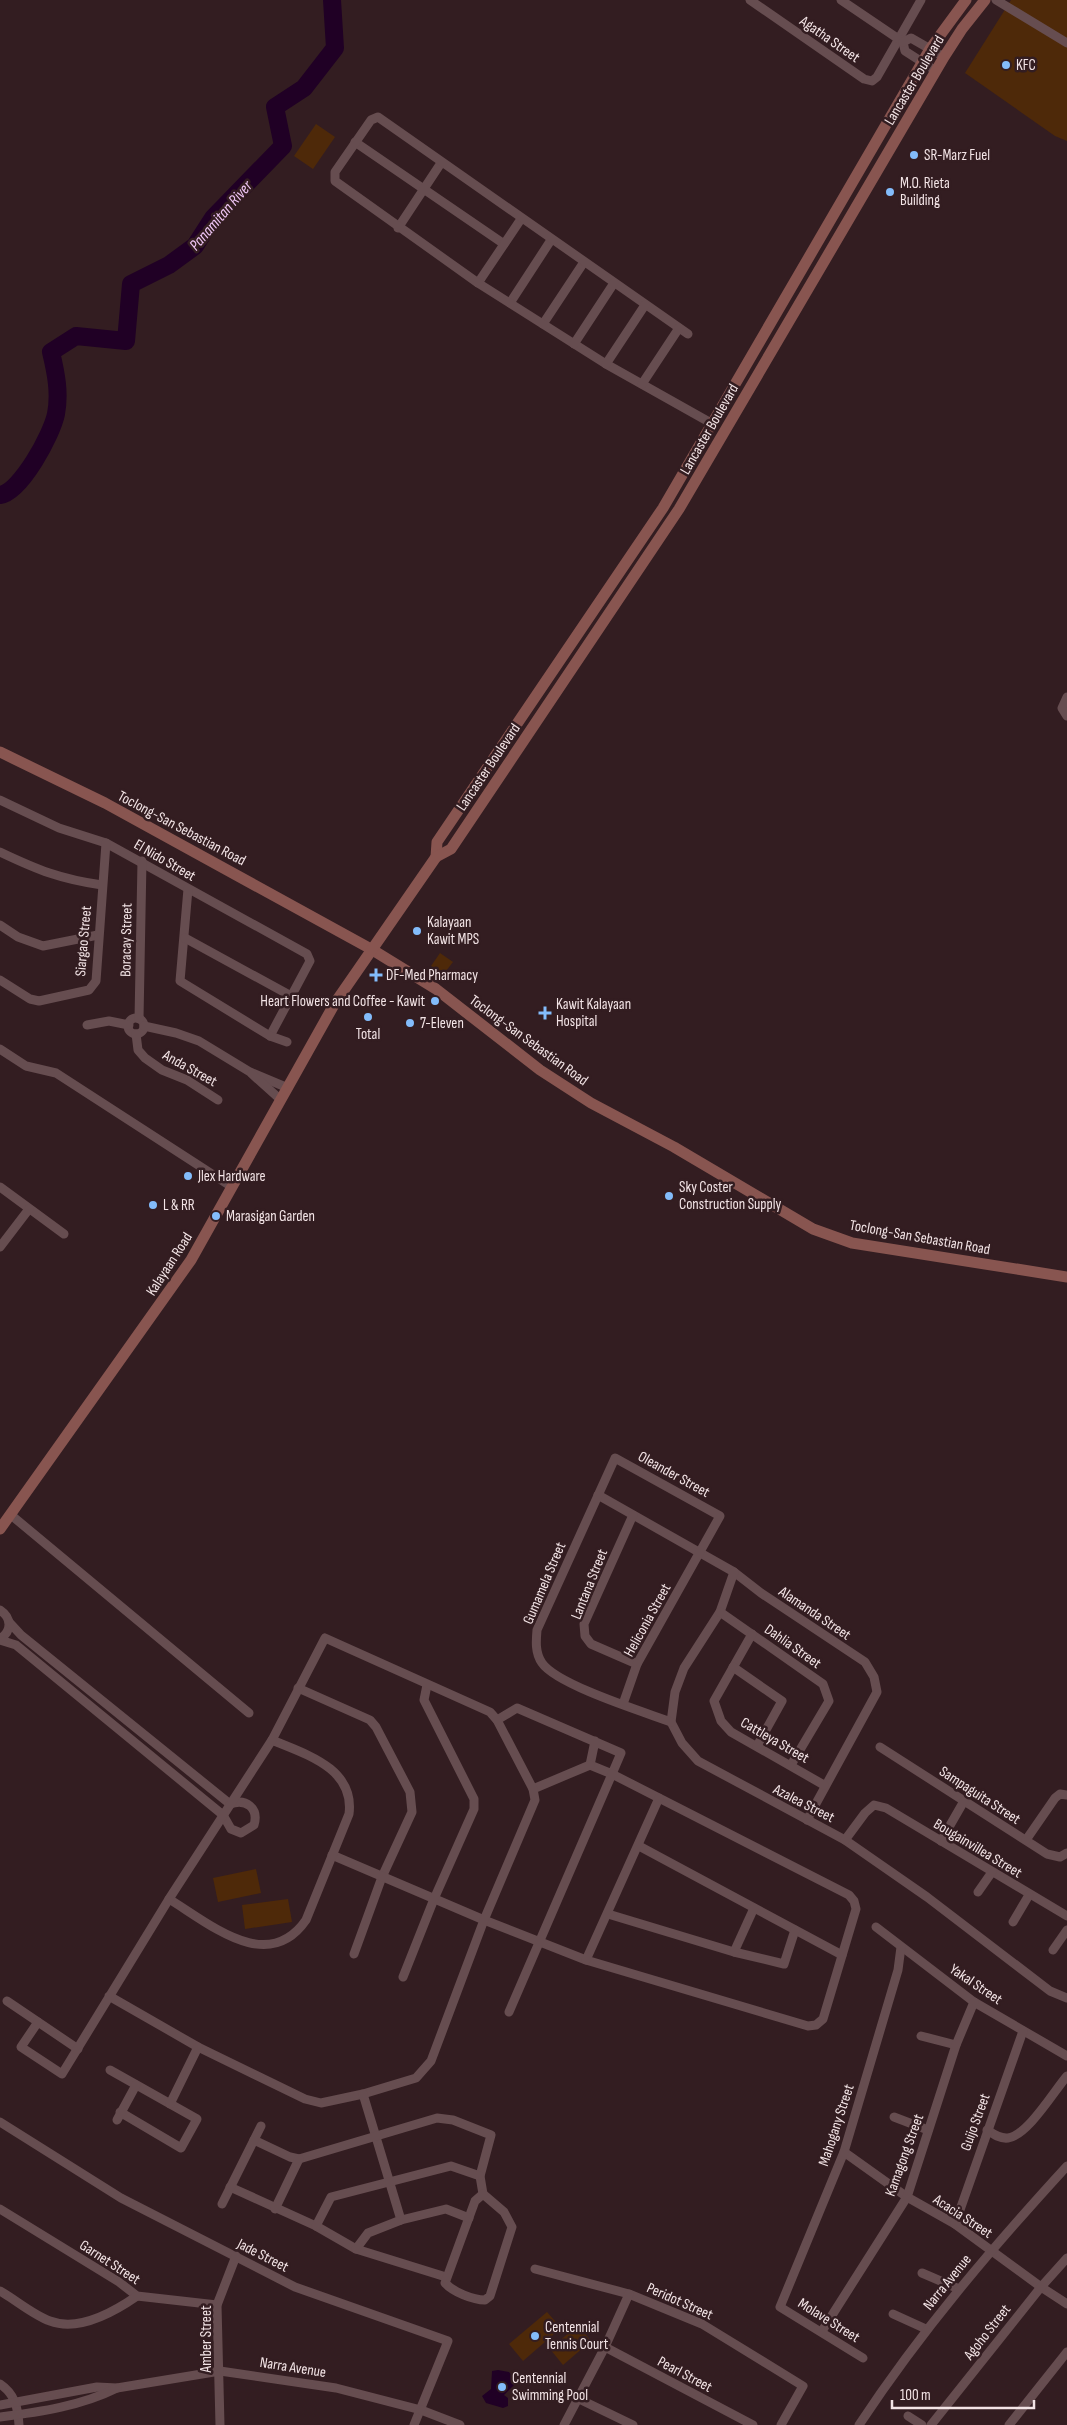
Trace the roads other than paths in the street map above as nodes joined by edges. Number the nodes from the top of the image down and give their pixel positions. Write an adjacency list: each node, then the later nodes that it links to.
1 (750, 0): 7 (street, Agatha Street)
2 (841, 0): 7 (street)
3 (921, 0): 7 (street)
4 (966, 0): 9 (main road, Lancaster Boulevard)
5 (985, 0): 10 (main road, Lancaster Boulevard)
6 (996, 0): 8 (street)
7 (900, 41): 9 (street); 11 (street)
8 (1067, 43)
9 (930, 49): 10 (street); 11 (main road, Lancaster Boulevard)
10 (944, 57): 12 (main road, Lancaster Boulevard)
11 (922, 62): 12 (street); 23 (main road, Lancaster Boulevard)
12 (936, 71): 26 (main road, Lancaster Boulevard)
13 (355, 142): 14 (street); 15 (street); 17 (street)
14 (441, 163): 15 (street); 16 (street)
15 (425, 190): 17 (street); 19 (street)
16 (522, 219): 18 (street); 19 (street)
17 (398, 228): 21 (street)
18 (551, 240): 20 (street); 24 (street)
19 (504, 244): 21 (street)
20 (584, 262): 22 (street); 27 (street)
21 (478, 283): 24 (street)
22 (614, 283): 25 (street); 30 (street)
23 (784, 298): 26 (main road); 33 (main road, Lancaster Boulevard)
24 (510, 302): 27 (street)
25 (645, 305): 28 (street); 31 (street)
26 (798, 306): 40 (main road, Lancaster Boulevard)
27 (543, 324): 30 (street)
28 (679, 328): 29 (street); 32 (street)
29 (688, 334)
30 (574, 344): 31 (street)
31 (606, 364): 32 (street)
32 (642, 384): 33 (street)
33 (711, 422): 40 (main road, Lancaster Boulevard)
34 (1067, 697): 35 (street)
35 (1067, 716)
36 (0, 752): 47 (main road, Toclong-San Sebastian Road)
37 (0, 800): 38 (street, El Nido Street)
38 (106, 843): 41 (street, El Nido Street); 42 (street, Siargao Street)
39 (0, 852): 42 (street)
40 (436, 857): 47 (main road, Lancaster Boulevard)
41 (142, 861): 43 (street, El Nido Street); 50 (street, Boracay Street)
42 (102, 885): 45 (street, Siargao Street)
43 (188, 889): 46 (street); 49 (street, El Nido Street)
44 (0, 925): 45 (street)
45 (98, 936): 48 (street, Siargao Street)
46 (185, 938): 49 (street); 54 (street)
47 (372, 949): 58 (main road, Kalayaan Road); 66 (main road, Toclong-San Sebastian Road)
48 (0, 980)
49 (293, 997): 54 (street)
50 (141, 1023): 52 (street); 53 (street); 57 (street)
51 (87, 1025): 52 (street)
52 (129, 1025): 53 (street, Anda Street)
53 (136, 1034): 59 (street, Anda Street)
54 (270, 1036): 55 (street)
55 (287, 1042)
56 (0, 1049): 62 (street)
57 (250, 1072): 58 (street); 60 (street)
58 (288, 1088): 60 (main road, Kalayaan Road)
59 (218, 1100)
60 (281, 1100): 62 (main road, Kalayaan Road)
61 (0, 1187): 63 (street)
62 (232, 1187): 68 (main road, Kalayaan Road)
63 (29, 1209): 64 (street); 65 (street)
64 (64, 1234)
65 (0, 1247)
66 (1067, 1277)
67 (598, 1495): 69 (street, Alamanda Street); 71 (street, Oleander Street); 82 (street, Gumamela Street)
68 (12, 1515): 70 (main road, Kalayaan Road); 83 (street)
69 (633, 1515): 71 (street, Alamanda Street); 78 (street, Lantana Street)
70 (0, 1529)
71 (701, 1551): 72 (street, Alamanda Street); 78 (street, Heliconia Street)
72 (734, 1572): 74 (street); 93 (street, Alamanda Street)
73 (0, 1610): 75 (street)
74 (720, 1612): 76 (street, Dahlia Street); 85 (street)
75 (9, 1622): 77 (street); 98 (street)
76 (752, 1634): 79 (street, Cattleya Street); 91 (street, Dahlia Street)
77 (0, 1639): 99 (street)
78 (638, 1664): 82 (street, Heliconia Street)
79 (733, 1667): 88 (street, Cattleya Street); 88 (street)
80 (427, 1685): 81 (street); 84 (street); 112 (street)
81 (298, 1688): 86 (street); 108 (street)
82 (623, 1704): 85 (street, Gumamela Street)
83 (249, 1713)
84 (497, 1720): 87 (street); 94 (street)
85 (671, 1722): 100 (street, Azalea Street)
86 (272, 1740): 98 (street); 106 (street)
87 (595, 1741): 90 (street); 92 (street)
88 (757, 1746): 91 (street, Cattleya Street)
89 (880, 1747): 97 (street, Sampaguita Street)
90 (590, 1764): 92 (street); 94 (street)
91 (791, 1765): 93 (street, Cattleya Street)
92 (612, 1774): 96 (street); 121 (street)
93 (824, 1786): 100 (street, Alamanda Street)
94 (533, 1789): 116 (street)
95 (1067, 1796): 102 (street)
96 (659, 1798): 104 (street); 126 (street)
97 (964, 1801): 102 (street, Sampaguita Street); 103 (street)
98 (230, 1804): 99 (street); 99 (street)
99 (223, 1815): 111 (street)
100 (807, 1820): 101 (street, Azalea Street)
101 (845, 1840): 103 (street, Bougainvillea Street); 130 (street, Azalea Street)
102 (1026, 1840): 105 (street, Sampaguita Street)
103 (941, 1842): 107 (street, Bougainvillea Street)
104 (639, 1846): 113 (street); 114 (street)
105 (1067, 1853)
106 (332, 1855): 108 (street); 111 (street)
107 (992, 1872): 109 (street); 110 (street, Bougainvillea Street)
108 (382, 1877): 112 (street); 125 (street)
109 (978, 1892)
110 (1029, 1895): 115 (street, Bougainvillea Street); 117 (street)
111 (169, 1899): 129 (street)
112 (434, 1899): 116 (street); 128 (street)
113 (754, 1908): 119 (street); 124 (street)
114 (608, 1914): 124 (street); 127 (street)
115 (1067, 1916)
116 (484, 1920): 121 (street); 144 (street)
117 (1013, 1922)
118 (876, 1927): 122 (street, Yakal Street)
119 (795, 1930): 124 (street); 126 (street)
120 (1067, 1930): 123 (street)
121 (538, 1940): 127 (street); 133 (street)
122 (901, 1947): 132 (street, Yakal Street); 153 (street, Mahogany Street)
123 (1053, 1950)
124 (734, 1952)
125 (354, 1954)
126 (842, 1955): 127 (street)
127 (586, 1960)
128 (403, 1977)
129 (109, 1996): 138 (street); 139 (street)
130 (1067, 1998)
131 (7, 2001): 134 (street)
132 (974, 2002): 135 (street, Yakal Street); 137 (street, Kamagong Street)
133 (509, 2012)
134 (38, 2022): 139 (street); 139 (street)
135 (1024, 2031): 140 (street, Yakal Street); 150 (street, Guijo Street)
136 (921, 2036): 137 (street)
137 (956, 2045): 149 (street, Kamagong Street)
138 (198, 2047): 144 (street); 145 (street)
139 (78, 2049)
140 (1067, 2056)
141 (110, 2070): 143 (street)
142 (1067, 2076): 150 (street)
143 (136, 2085): 145 (street); 145 (street)
144 (364, 2094): 151 (street)
145 (170, 2104)
146 (894, 2117): 149 (street)
147 (0, 2122): 170 (street, Jade Street)
148 (261, 2126): 152 (street)
149 (928, 2130): 160 (street, Kamagong Street)
150 (987, 2130): 166 (street, Guijo Street)
151 (376, 2138): 154 (street); 156 (street); 157 (street)
152 (254, 2140): 154 (street); 158 (street)
153 (844, 2152): 160 (street, Acacia Street); 182 (street, Mahogany Street)
154 (299, 2159): 162 (street)
155 (1067, 2166): 169 (street, Narra Avenue)
156 (480, 2176): 157 (street); 159 (street)
157 (389, 2182): 165 (street); 167 (street)
158 (230, 2187): 161 (street); 162 (street)
159 (483, 2194): 164 (street); 174 (street)
160 (907, 2197): 166 (street, Acacia Street); 185 (street, Kamagong Street)
161 (222, 2204)
162 (275, 2209): 167 (street)
163 (0, 2210): 179 (street, Garnet Street)
164 (469, 2218): 165 (street); 174 (street)
165 (401, 2220): 168 (street)
166 (955, 2224): 169 (street, Acacia Street)
167 (316, 2226): 168 (street)
168 (356, 2249): 174 (street)
169 (990, 2249): 175 (street, Acacia Street); 176 (street, Narra Avenue)
170 (236, 2256): 181 (street, Amber Street); 195 (street, Jade Street)
171 (1067, 2258): 175 (street, Agoho Street)
172 (535, 2270): 178 (street, Peridot Street)
173 (922, 2273): 176 (street)
174 (446, 2277)
175 (1041, 2287): 180 (street, Acacia Street); 209 (street, Agoho Street)
176 (959, 2289): 184 (street, Narra Avenue)
177 (0, 2291): 179 (street)
178 (629, 2294): 186 (street); 206 (street, Peridot Street)
179 (137, 2296): 181 (street, Garnet Street)
180 (1067, 2304)
181 (217, 2305): 189 (street, Amber Street)
182 (780, 2307): 185 (street, Molave Street)
183 (893, 2314): 184 (street)
184 (926, 2329): 207 (street, Narra Avenue)
185 (822, 2331): 188 (street, Molave Street)
186 (605, 2347): 192 (street); 205 (street, Pearl Street)
187 (1067, 2352): 210 (street)
188 (863, 2358)
189 (220, 2371): 191 (street, Narra Avenue); 195 (street, Narra Avenue); 200 (street, Amber Street)
190 (0, 2384): 193 (street)
191 (117, 2388): 193 (street, Narra Avenue); 196 (street, Narra Avenue)
192 (577, 2398): 203 (street); 204 (street)
193 (16, 2402): 194 (street, Narra Avenue); 196 (street)
194 (0, 2405)
195 (420, 2410): 201 (street, Jade Street); 202 (street, Narra Avenue)
196 (18, 2415): 198 (street, Narra Avenue); 199 (street)
197 (908, 2416): 208 (street)
198 (0, 2418)
199 (19, 2425)
200 (220, 2425)
201 (414, 2425)
202 (460, 2425)
203 (564, 2425)
204 (633, 2425)
205 (752, 2425)
206 (781, 2425)
207 (859, 2425)
208 (922, 2425)
209 (931, 2425)
210 (1008, 2425)

